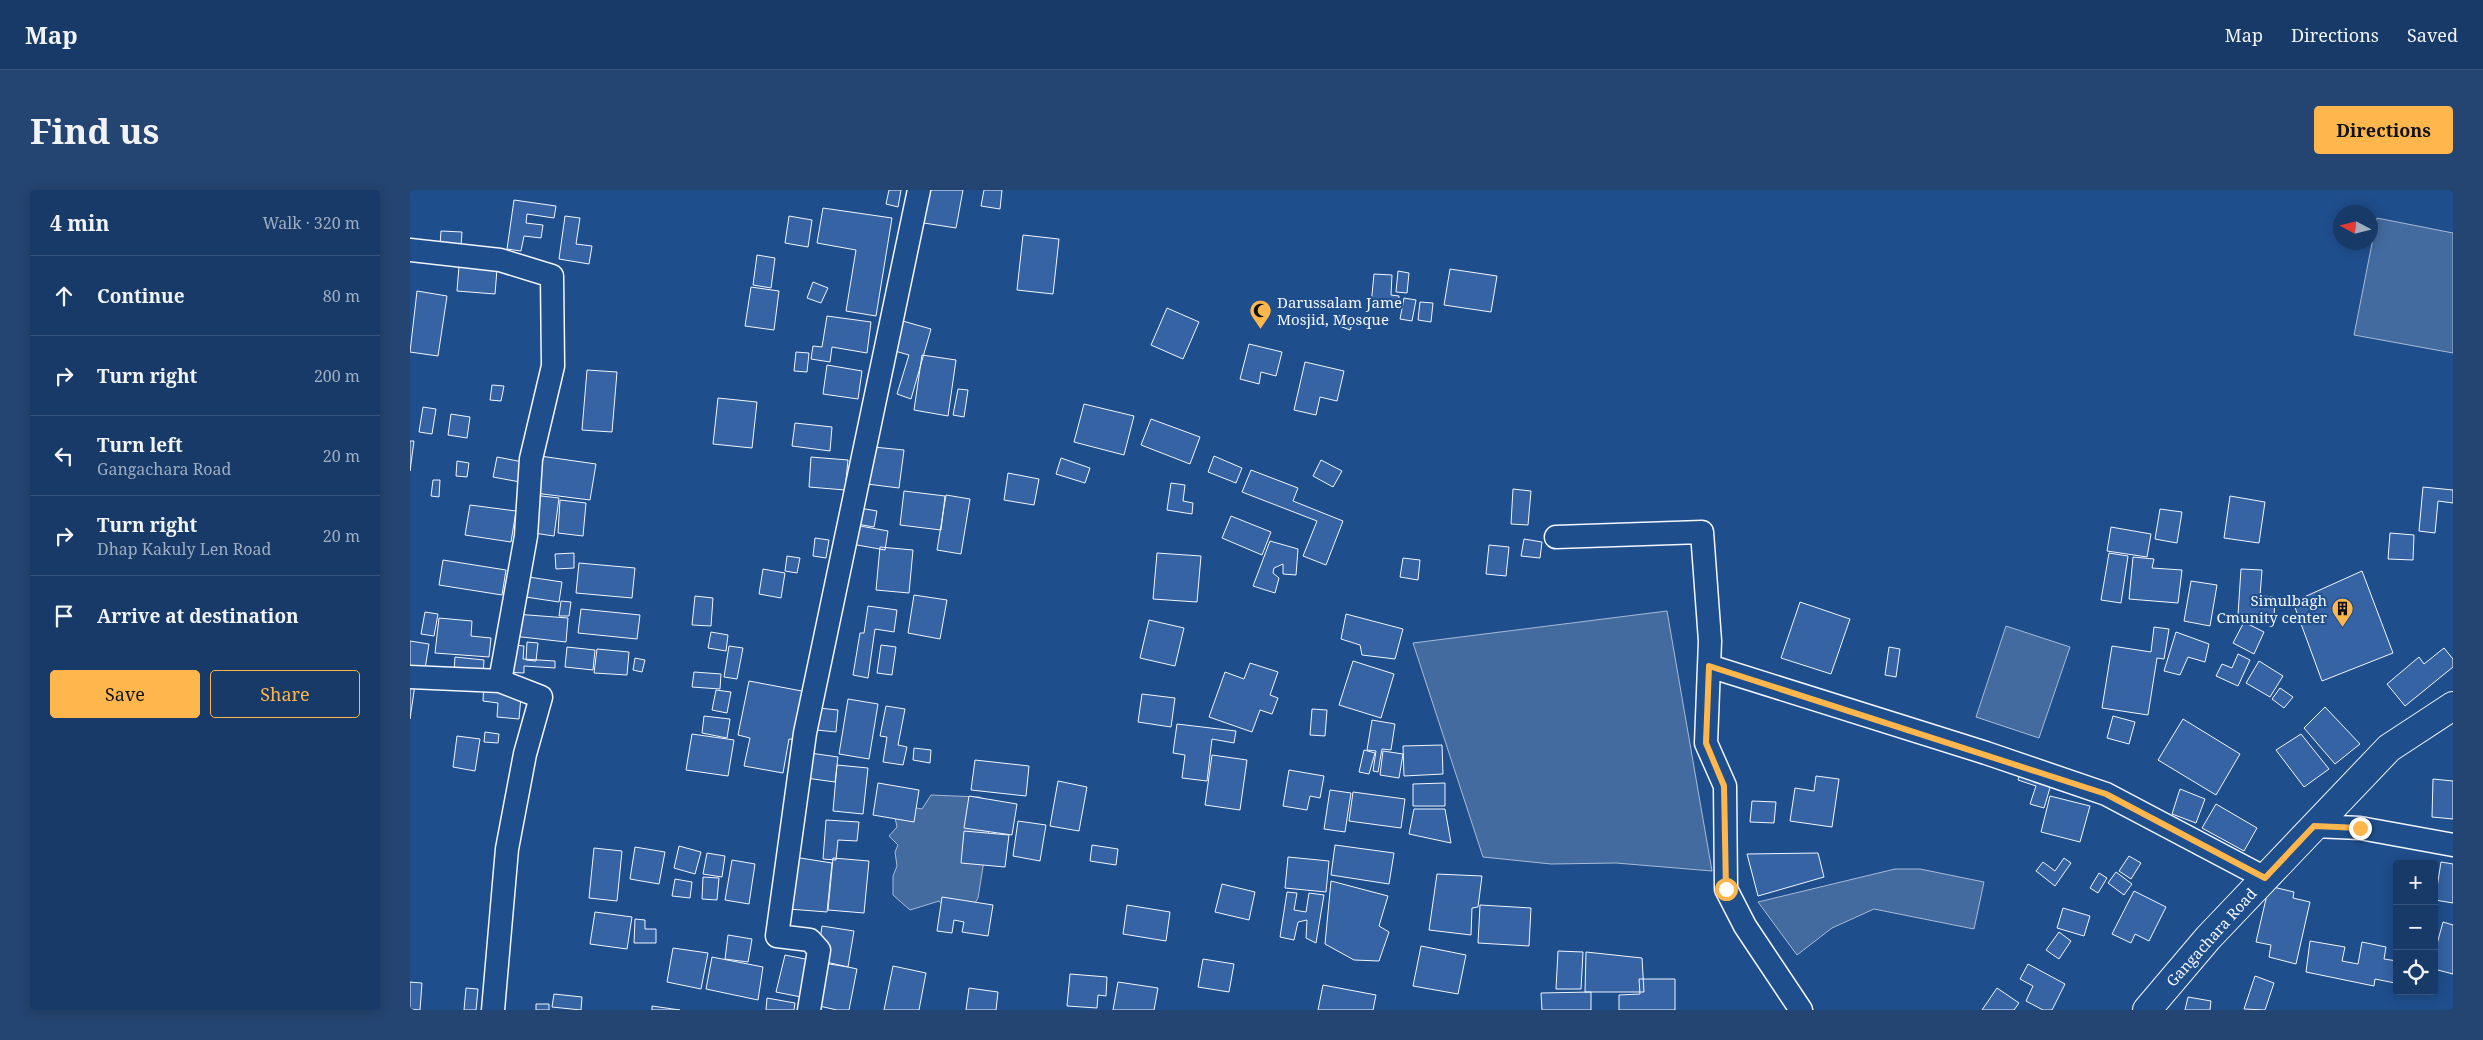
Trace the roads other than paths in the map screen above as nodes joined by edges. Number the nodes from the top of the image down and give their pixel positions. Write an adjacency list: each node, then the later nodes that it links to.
1 (919, 190): 12 (street)
2 (410, 250): 6 (street)
3 (1556, 536): 4 (street)
4 (1709, 666): 10 (street); 13 (street)
5 (410, 677): 6 (street)
6 (500, 681): 11 (street)
7 (2453, 706): 8 (main road, Gangachara Road)
8 (2314, 826): 9 (street); 10 (main road, Gangachara Road)
9 (2453, 844)
10 (2265, 878): 14 (main road, Gangachara Road)
11 (493, 1010)
12 (809, 1010)
13 (1801, 1010)
14 (2147, 1010)

